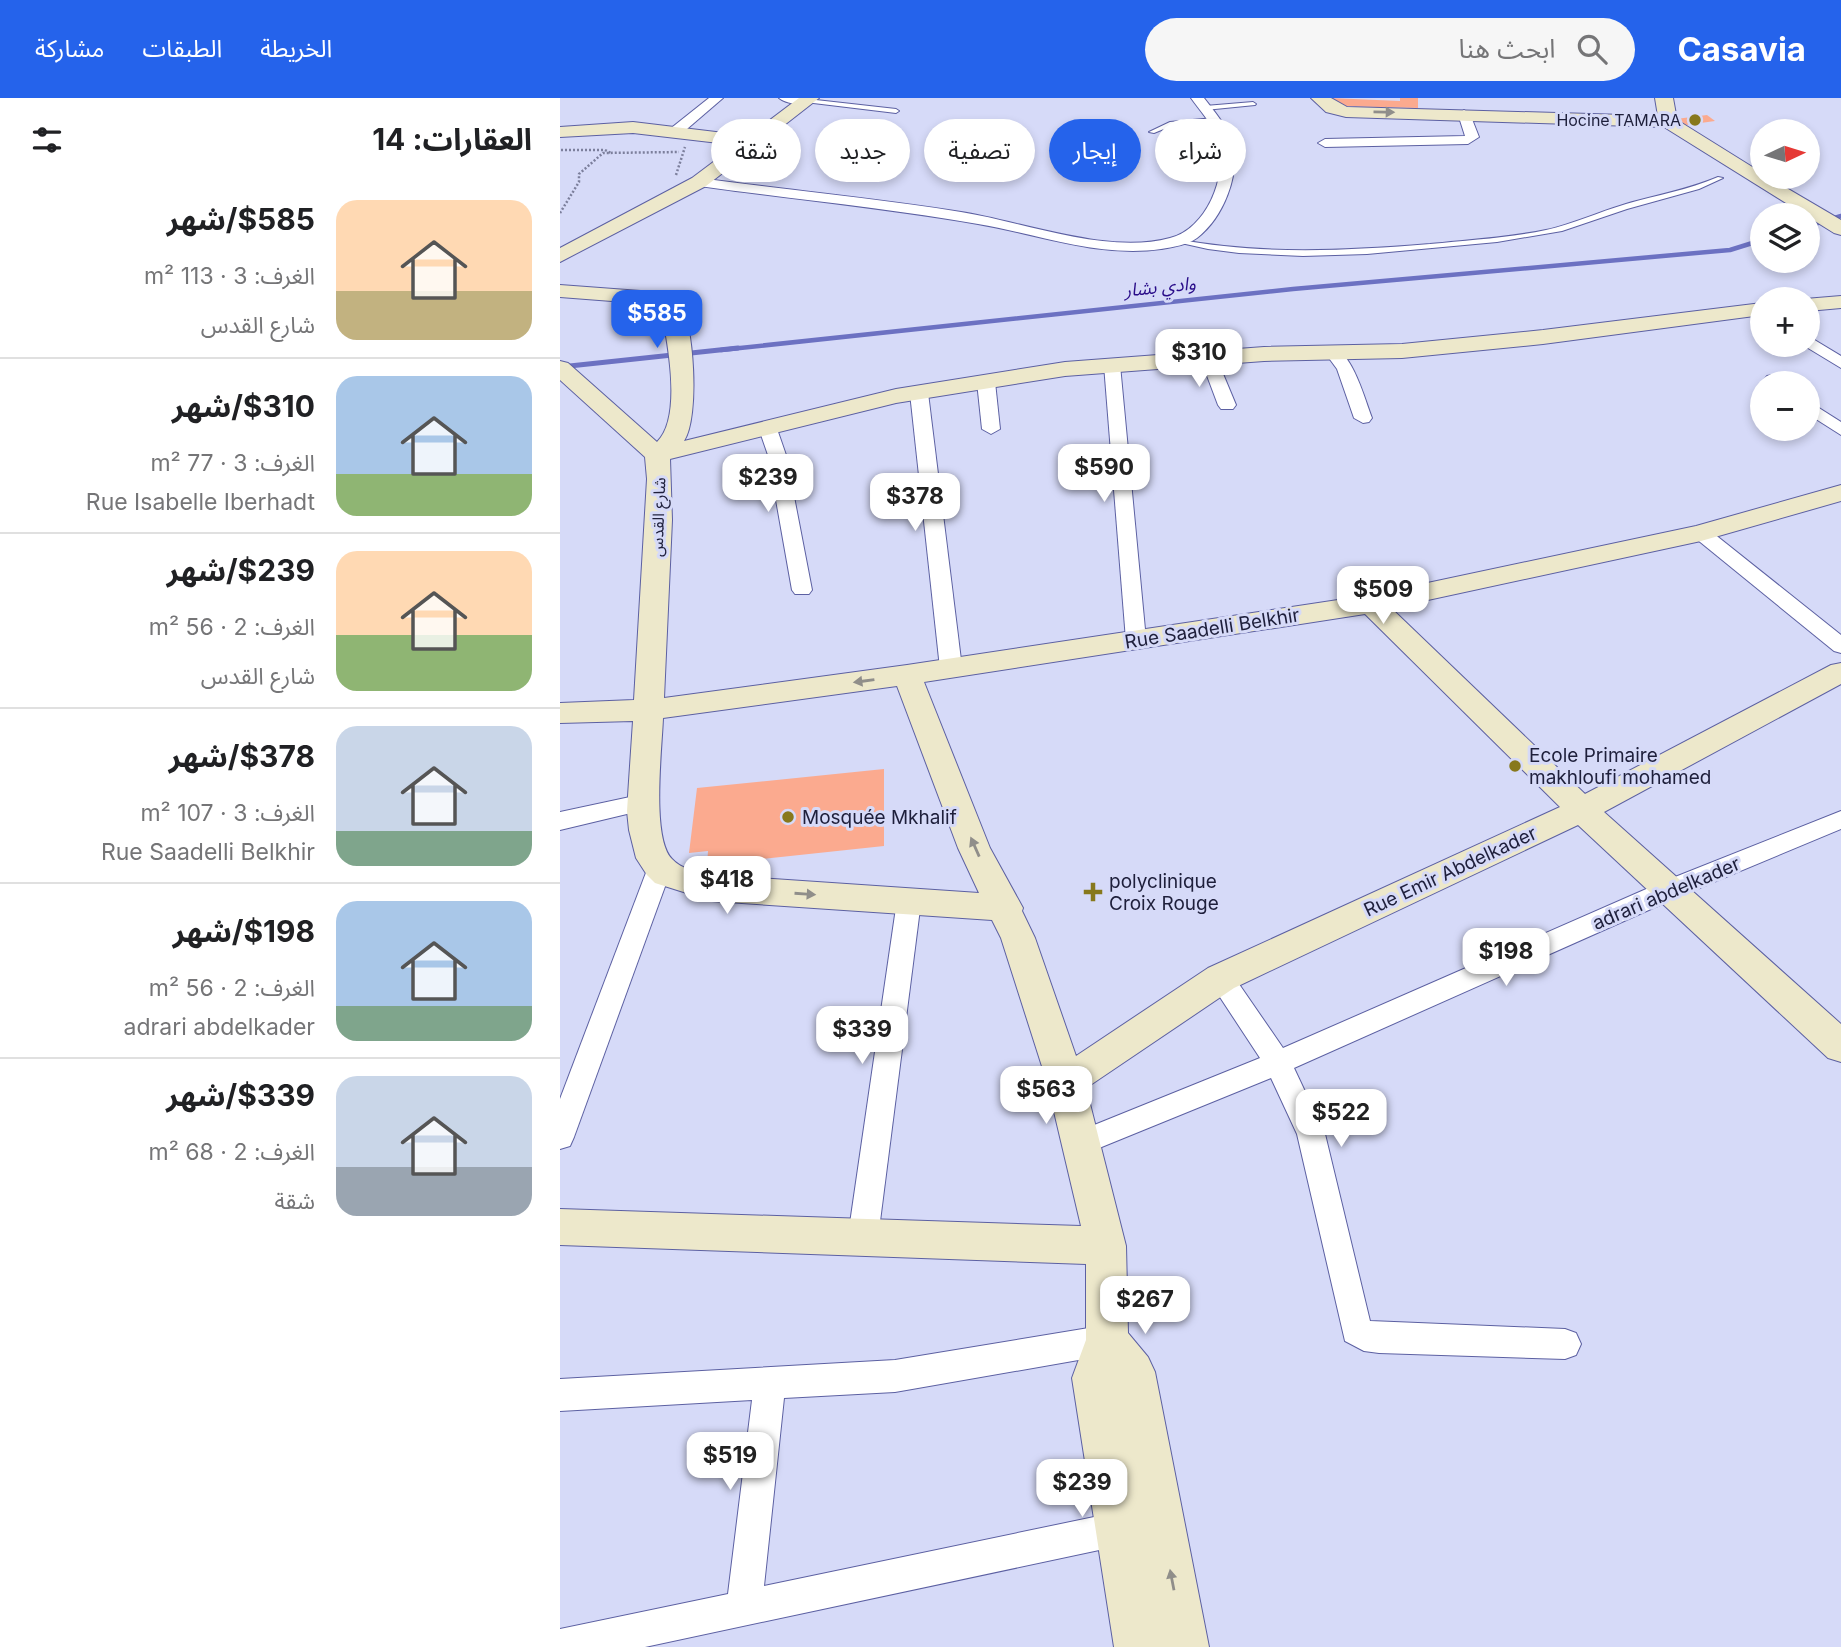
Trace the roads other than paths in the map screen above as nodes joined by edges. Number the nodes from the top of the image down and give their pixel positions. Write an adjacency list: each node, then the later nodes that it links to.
1 (717, 98): 16 (street)
2 (785, 98): 5 (street)
3 (1320, 98): 7 (main road, one-way to 7)
4 (1664, 98): 13 (main road)
5 (808, 99): 10 (lane); 12 (main road)
6 (1253, 104): 9 (lane)
7 (1434, 105): 11 (main road)
8 (1519, 107): 11 (main road); 13 (main road)
9 (1206, 109): 15 (lane); 23 (street)
10 (896, 111)
11 (1464, 114): 18 (street)
12 (783, 119)
13 (1668, 122): 22 (main road)
14 (560, 132): 16 (main road)
15 (1152, 132)
16 (681, 136): 17 (main road)
17 (711, 138)
18 (1325, 143)
19 (711, 173): 21 (main road)
20 (1720, 178): 23 (lane)
21 (699, 182): 23 (street); 24 (main road)
22 (1841, 229)
23 (1175, 241)
24 (560, 256)
25 (560, 291): 43 (main road)
26 (1841, 302): 27 (main road)
27 (1820, 304)
28 (1750, 310): 30 (main road)
29 (1820, 349): 32 (street)
30 (1334, 354): 31 (main road); 39 (street)
31 (1208, 357): 33 (main road); 37 (street)
32 (1841, 363)
33 (1112, 365): 35 (main road); 48 (street)
34 (560, 368): 43 (main road, شارع القدس)
35 (986, 382): 36 (main road); 41 (street)
36 (919, 393): 40 (main road); 50 (street)
37 (1227, 405)
38 (1820, 415): 42 (street)
39 (1363, 418)
40 (768, 429): 43 (main road); 46 (street)
41 (990, 429)
42 (1841, 430)
43 (657, 455): 53 (main road, شارع القدس)
44 (1841, 493): 45 (main road, Rue Saadelli Belkhir)
45 (1701, 533): 47 (main road, Rue Saadelli Belkhir); 49 (street)
46 (802, 590)
47 (1371, 604): 48 (main road, Rue Saadelli Belkhir); 56 (main road)
48 (1136, 640): 50 (main road, Rue Saadelli Belkhir)
49 (1841, 646)
50 (951, 668): 52 (main road, Rue Saadelli Belkhir)
51 (1841, 672): 56 (main road, Rue Emir Abdelkader)
52 (907, 675): 53 (main road, Rue Saadelli Belkhir, one-way to 53); 62 (main road, one-way to 52)
53 (648, 710): 54 (main road, Rue Saadelli Belkhir); 55 (main road, شارع القدس)
54 (560, 713)
55 (644, 802): 58 (street); 59 (main road, شارع القدس)
56 (1582, 810): 60 (main road); 63 (main road, Rue Emir Abdelkader)
57 (1841, 820): 60 (street, adrari abdelkader)
58 (560, 821)
59 (659, 870): 61 (main road, one-way to 61); 67 (street)
60 (1669, 890): 64 (main road); 65 (street, adrari abdelkader)
61 (909, 901): 62 (main road); 70 (street)
62 (1006, 908): 66 (main road)
63 (1221, 978): 65 (street); 66 (main road, Rue Emir Abdelkader)
64 (1841, 1047)
65 (1278, 1063): 68 (street, adrari abdelkader); 73 (street)
66 (1066, 1082): 68 (main road)
67 (560, 1137)
68 (1082, 1143): 71 (main road)
69 (560, 1227): 70 (main road)
70 (863, 1237): 71 (main road)
71 (1106, 1246): 72 (main road)
72 (1107, 1340): 74 (street); 76 (main road); 80 (main road, one-way to 72)
73 (1564, 1344)
74 (770, 1383): 75 (street); 77 (street)
75 (561, 1399)
76 (1118, 1529): 77 (street); 79 (main road)
77 (744, 1607): 78 (street)
78 (560, 1647)
79 (1139, 1647)
80 (1184, 1647)

